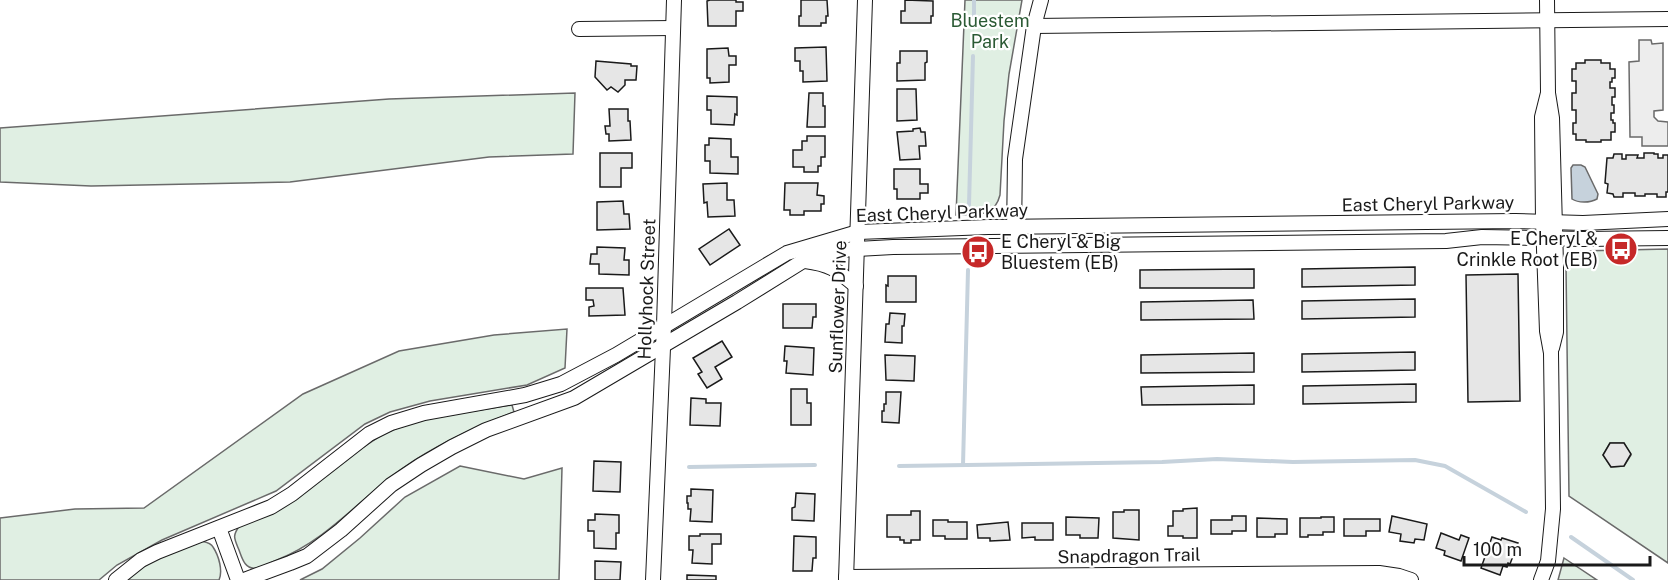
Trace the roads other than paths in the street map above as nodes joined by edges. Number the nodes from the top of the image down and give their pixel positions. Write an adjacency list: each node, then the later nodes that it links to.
1 (674, 0): 8 (street, Hollyhock Street)
2 (865, 0): 13 (street, Sunflower Drive)
3 (1041, 0): 7 (street)
4 (1547, 0): 6 (street)
5 (1668, 18): 6 (street)
6 (1547, 20): 7 (street); 11 (street)
7 (1034, 26): 12 (street)
8 (673, 28): 9 (street); 20 (street, Hollyhock Street)
9 (579, 29)
10 (1668, 219): 11 (street, East Cheryl Parkway)
11 (1549, 222): 12 (street, East Cheryl Parkway); 14 (street)
12 (1014, 227): 13 (street, East Cheryl Parkway); 16 (street)
13 (858, 232): 17 (street, Sunflower Drive); 20 (street, East Cheryl Parkway)
14 (1549, 238): 15 (street, East Cheryl Parkway); 16 (street, East Cheryl Parkway); 29 (street)
15 (1668, 238)
16 (1014, 246): 17 (street, East Cheryl Parkway)
17 (858, 248): 18 (street, East Cheryl Parkway); 19 (street, Sunflower Drive)
18 (803, 261): 19 (street); 21 (street, East Cheryl Parkway)
19 (856, 286): 23 (street, Sunflower Drive)
20 (664, 325): 21 (street, Hollyhock Street); 22 (street, East Cheryl Parkway)
21 (663, 346): 26 (street, East Cheryl Parkway); 27 (street, Hollyhock Street)
22 (219, 528): 24 (street, East Cheryl Parkway); 25 (street)
23 (846, 579): 28 (street, Snapdragon Trail)
24 (116, 580)
25 (238, 580)
26 (244, 580)
27 (653, 580)
28 (1411, 580)
29 (1541, 580)

